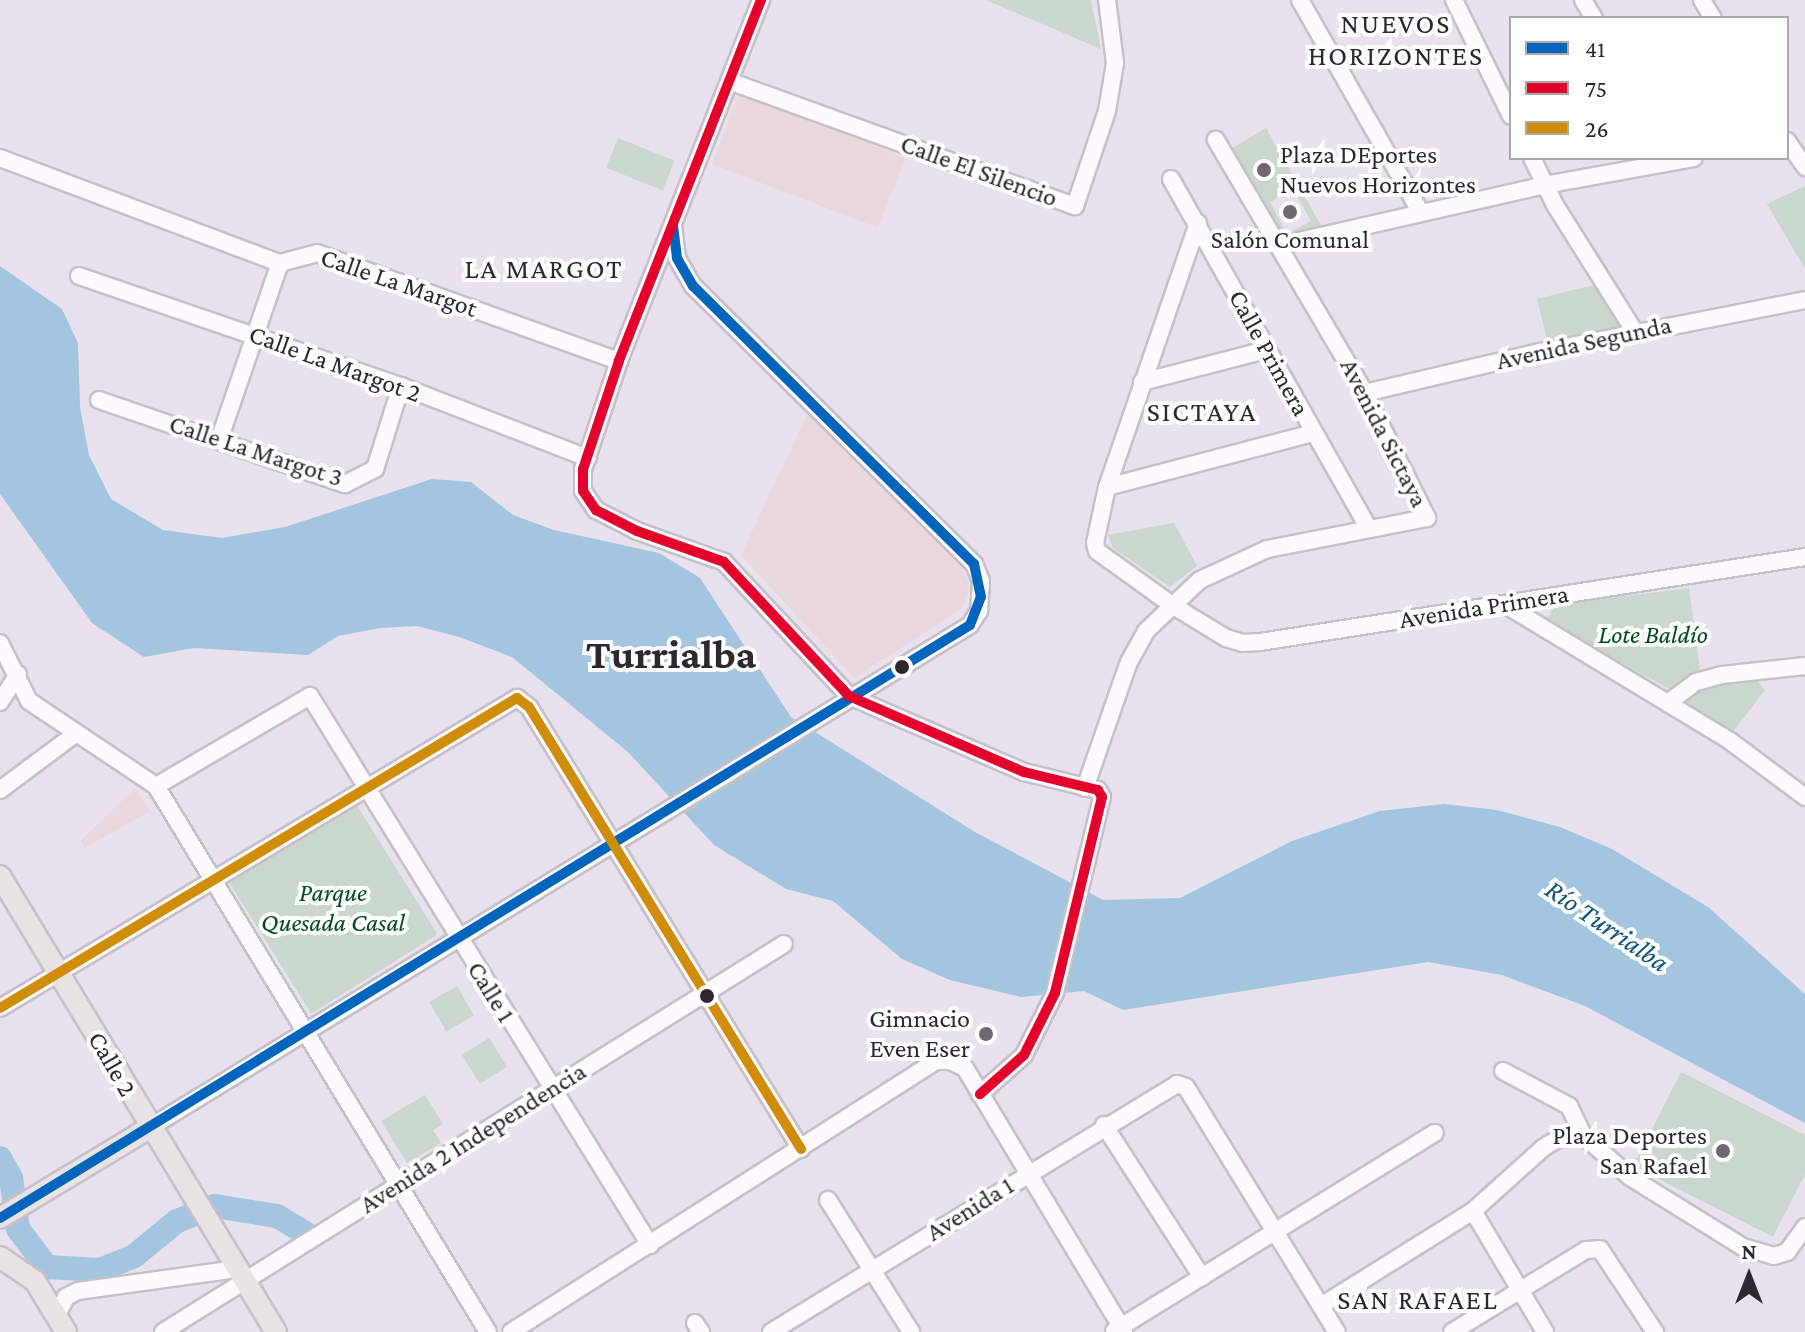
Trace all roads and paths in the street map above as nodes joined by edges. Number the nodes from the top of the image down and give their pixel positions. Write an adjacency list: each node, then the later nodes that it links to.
1 (761, 0): 5 (street)
2 (1107, 0): 5 (street, Calle El Silencio)
3 (1300, 0): 15 (street)
4 (1454, 0): 6 (street)
5 (729, 81): 17 (street)
6 (1509, 112)
7 (1216, 140): 18 (street, Avenida Sictaya)
8 (1789, 144): 12 (street)
9 (0, 158): 19 (street, Calle La Margot)
10 (1533, 160): 14 (street)
11 (1679, 160): 14 (street)
12 (1805, 167)
13 (1171, 179): 16 (street, Calle Primera)
14 (1545, 185): 15 (street); 22 (street)
15 (1420, 211): 18 (street)
16 (1198, 223): 24 (street, Calle Primera); 26 (street)
17 (673, 226): 25 (street); 41 (street)
18 (1281, 245): 28 (street, Avenida Sictaya)
19 (280, 263): 23 (street); 25 (street, Calle La Margot)
20 (79, 276): 23 (street, Calle La Margot 2)
21 (1805, 300): 22 (street, Avenida Segunda)
22 (1635, 332): 28 (street, Avenida Segunda)
23 (256, 335): 27 (street, Calle La Margot 2); 31 (street)
24 (1266, 350): 26 (street); 30 (street, Calle Primera)
25 (619, 361): 32 (street)
26 (1142, 382): 33 (street)
27 (401, 386): 31 (street, Calle La Margot 3); 32 (street, Calle La Margot 2)
28 (1365, 393): 34 (street, Avenida Sictaya)
29 (99, 400): 31 (street, Calle La Margot 3)
30 (1313, 433): 33 (street); 34 (street, Calle Primera)
31 (219, 440)
32 (588, 458): 41 (street)
33 (1107, 487): 37 (street, Avenida Primera)
34 (1368, 527): 37 (street, Avenida Sictaya)
35 (1805, 557): 36 (street, Avenida Primera)
36 (1504, 604): 37 (street, Avenida Primera); 43 (street)
37 (1172, 605): 47 (street, Avenida Sictaya)
38 (0, 643): 40 (street)
39 (1805, 666): 43 (street)
40 (18, 674): 42 (street); 44 (street)
41 (849, 696): 47 (street); 50 (street)
42 (0, 702)
43 (1668, 703): 49 (street)
44 (75, 734): 45 (street); 48 (street)
45 (156, 786): 46 (street, Calle 1); 52 (street)
46 (365, 786): 50 (street); 52 (street); 53 (street, Calle 1)
47 (1085, 788): 61 (street)
48 (0, 790)
49 (1805, 797)
50 (612, 840): 53 (street); 56 (street)
51 (0, 876): 55 (main road, Calle 2)
52 (213, 876): 55 (street); 58 (street)
53 (457, 937): 58 (street); 60 (street, Calle 1)
54 (784, 944): 56 (street, Avenida 2 Independencia)
55 (59, 972): 57 (street); 63 (main road, Calle 2)
56 (707, 991): 60 (street, Avenida 2 Independencia); 66 (street)
57 (0, 1008)
58 (307, 1030): 63 (street); 68 (street)
59 (1503, 1071): 65 (street)
60 (552, 1088): 68 (street, Avenida 2 Independencia); 74 (street, Calle 1)
61 (980, 1094): 66 (street); 67 (street)
62 (1104, 1125): 67 (street, Avenida 1); 73 (street, Avenida 1); 78 (street)
63 (149, 1128): 71 (main road); 77 (main road, Calle 2)
64 (1435, 1133): 73 (street)
65 (1583, 1135): 70 (street); 72 (street)
66 (801, 1149): 74 (street)
67 (1030, 1171): 76 (street, Avenida 1); 82 (street)
68 (400, 1183): 77 (street, Avenida 2 Independencia); 85 (street)
69 (828, 1200): 76 (street)
70 (1473, 1211): 79 (street); 80 (street)
71 (7, 1214)
72 (1805, 1227)
73 (1274, 1232): 78 (street); 80 (street)
74 (650, 1245): 86 (street)
75 (0, 1257): 81 (main road)
76 (872, 1269): 87 (street, Avenida 1); 88 (street)
77 (240, 1275): 81 (street); 83 (street, Avenida 2 Independencia); 84 (main road, Calle 2)
78 (1202, 1277): 82 (street)
79 (1521, 1291): 90 (street); 91 (street); 92 (street)
80 (1321, 1306): 89 (street)
81 (61, 1324)
82 (1119, 1330)
83 (163, 1332)
84 (276, 1332)
85 (488, 1332)
86 (511, 1332)
87 (771, 1332)
88 (911, 1332)
89 (1337, 1332)
90 (1452, 1332)
91 (1545, 1332)
92 (1655, 1332)

